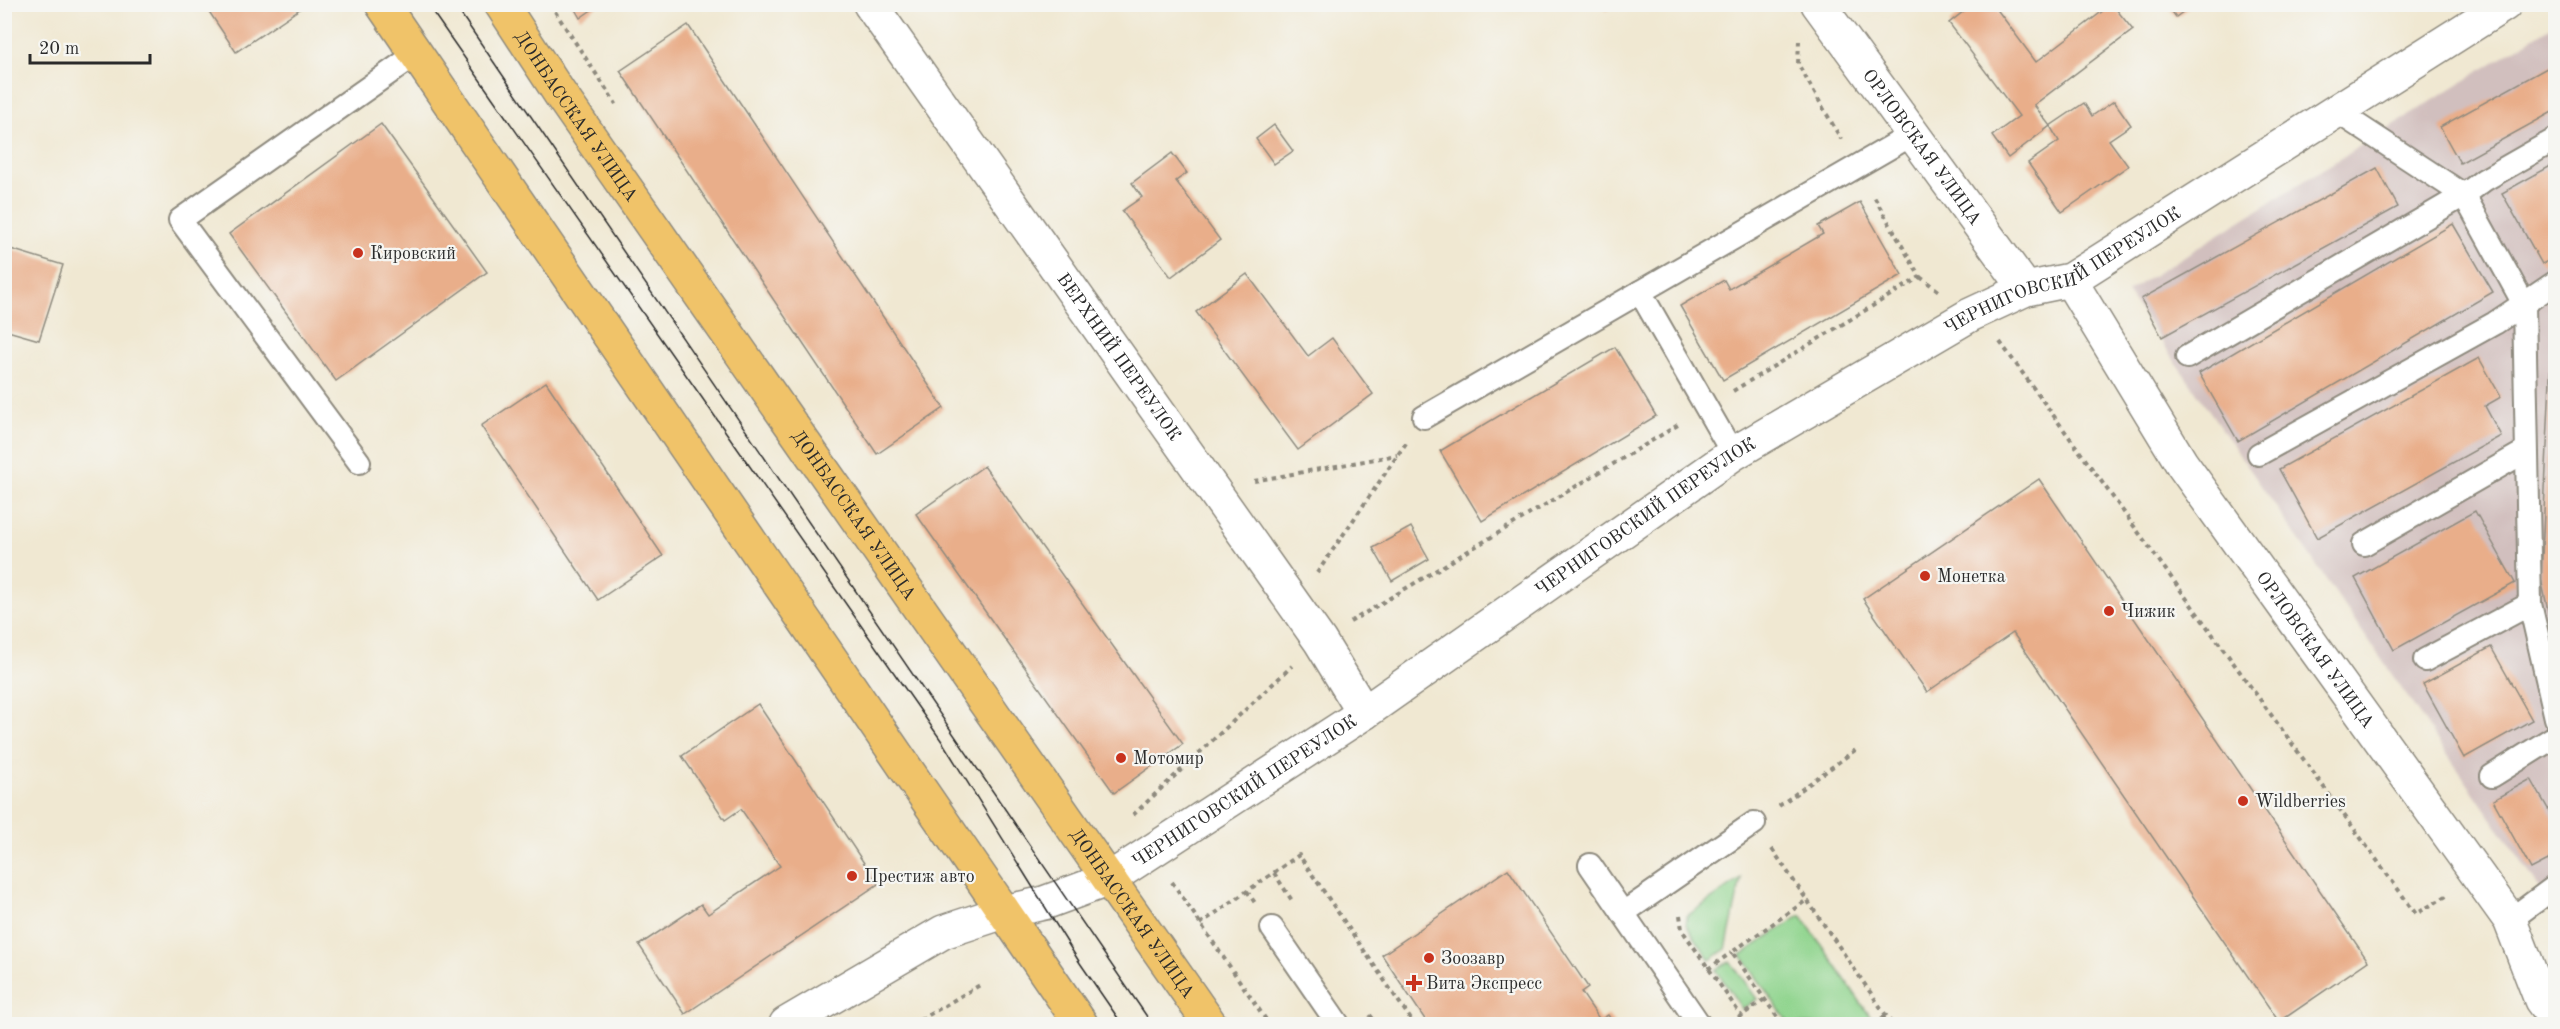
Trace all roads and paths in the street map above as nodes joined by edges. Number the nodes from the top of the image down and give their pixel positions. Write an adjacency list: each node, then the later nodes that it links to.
1 (382, 4): 7 (main road)
2 (501, 4): 43 (main road, ДОНБАССКАЯ УЛИЦА)
3 (870, 4): 30 (street, ВЕРХНИЙ ПЕРЕУЛОК)
4 (1818, 4): 9 (street, ОРЛОВСКАЯ УЛИЦА)
5 (2505, 4): 8 (street, ЧЕРНИГОВСКИЙ ПЕРЕУЛОК)
6 (1799, 40): 11 (path)
7 (416, 54): 26 (lane); 48 (main road)
8 (2336, 111): 12 (lane); 13 (street, ЧЕРНИГОВСКИЙ ПЕРЕУЛОК)
9 (1912, 134): 11 (lane); 15 (street, ОРЛОВСКАЯ УЛИЦА)
10 (2556, 139): 12 (lane)
11 (1856, 165): 16 (lane); 20 (path)
12 (2464, 195): 17 (lane); 19 (lane)
13 (2070, 280): 15 (street, ЧЕРНИГОВСКИЙ ПЕРЕУЛОК); 50 (street, ОРЛОВСКАЯ УЛИЦА)
14 (2556, 282): 17 (lane)
15 (2026, 289): 23 (street, ЧЕРНИГОВСКИЙ ПЕРЕУЛОК)
16 (1640, 292): 20 (lane); 21 (lane)
17 (2524, 304): 22 (lane); 24 (lane)
18 (2005, 346): 45 (path)
19 (2187, 357)
20 (1705, 408): 23 (lane); 31 (path)
21 (1424, 417): 25 (path)
22 (2526, 451): 28 (lane); 29 (lane)
23 (1733, 454): 33 (street, ЧЕРНИГОВСКИЙ ПЕРЕУЛОК)
24 (2259, 454)
25 (1398, 455): 27 (path); 30 (path)
26 (359, 462)
27 (1252, 481)
28 (2364, 544)
29 (2529, 604): 32 (lane); 34 (lane)
30 (1294, 606): 31 (street, ВЕРХНИЙ ПЕРЕУЛОК)
31 (1320, 640): 33 (street, ВЕРХНИЙ ПЕРЕУЛОК); 38 (path)
32 (2425, 660)
33 (1364, 713): 40 (street, ЧЕРНИГОВСКИЙ ПЕРЕУЛОК)
34 (2556, 718)
35 (2556, 736): 37 (lane)
36 (1858, 748): 39 (path)
37 (2492, 776)
38 (1128, 820)
39 (1754, 823): 49 (lane)
40 (1151, 852): 43 (street, ЧЕРНИГОВСКИЙ ПЕРЕУЛОК); 51 (path)
41 (1761, 854): 46 (path)
42 (1590, 865): 49 (lane)
43 (1109, 879): 48 (street, ЧЕРНИГОВСКИЙ ПЕРЕУЛОК); 61 (main road, ДОНБАССКАЯ УЛИЦА)
44 (2556, 886): 50 (lane)
45 (2456, 890)
46 (1808, 900): 54 (path); 56 (path)
47 (1684, 907): 55 (path)
48 (1004, 912): 58 (street, ЧЕРНИГОВСКИЙ ПЕРЕУЛОК); 60 (main road)
49 (1623, 913): 65 (lane)
50 (2510, 920): 57 (street, ОРЛОВСКАЯ УЛИЦА)
51 (1200, 924): 62 (path); 64 (path)
52 (1272, 928): 63 (lane)
53 (980, 985): 59 (path)
54 (1765, 999): 55 (path); 68 (path)
55 (1741, 1016): 66 (path); 67 (path)
56 (1886, 1016): 69 (path); 70 (path)
57 (2556, 1020)
58 (786, 1024)
59 (913, 1024)
60 (1081, 1024)
61 (1210, 1024)
62 (1269, 1024)
63 (1338, 1024)
64 (1414, 1024)
65 (1699, 1024)
66 (1729, 1024)
67 (1747, 1024)
68 (1782, 1024)
69 (1874, 1024)
70 (1892, 1024)

